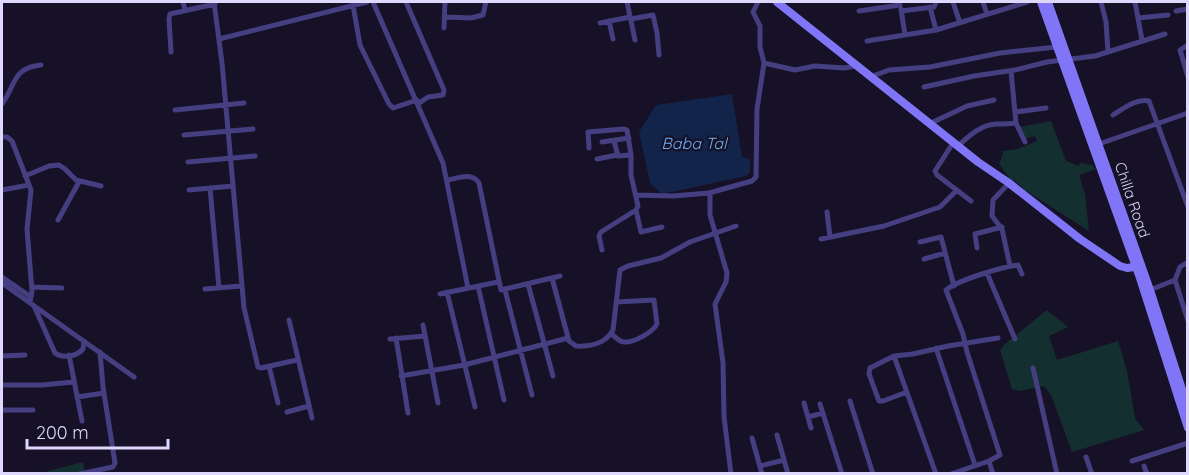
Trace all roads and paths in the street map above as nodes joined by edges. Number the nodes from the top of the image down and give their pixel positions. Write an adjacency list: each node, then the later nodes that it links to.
1 (183, 2): 23 (street)
2 (367, 2): 19 (street)
3 (373, 2): 57 (street)
4 (406, 2): 57 (street)
5 (445, 2): 28 (street)
6 (486, 2): 28 (street)
7 (627, 2): 29 (street)
8 (758, 2): 49 (street)
9 (777, 2): 51 (main road)
10 (936, 2): 21 (street)
11 (953, 2): 33 (street)
12 (983, 2): 26 (street)
13 (1027, 2): 26 (street)
14 (1041, 2): 44 (main road)
15 (1048, 2): 48 (main road, Chilla Road)
16 (1101, 2): 46 (street)
17 (1135, 2): 30 (street)
18 (214, 3): 23 (street); 38 (street)
19 (353, 5): 38 (street); 57 (street)
20 (901, 6): 21 (street); 24 (street); 37 (street)
21 (930, 8): 35 (street)
22 (1188, 9): 25 (street)
23 (185, 10): 45 (street)
24 (859, 11)
25 (1176, 11)
26 (987, 14): 33 (street)
27 (1168, 15): 30 (street)
28 (445, 17): 34 (street)
29 (631, 18): 31 (street); 40 (street); 47 (street)
30 (1138, 18): 41 (street)
31 (609, 21): 32 (street); 39 (street)
32 (600, 23)
33 (960, 23): 35 (street)
34 (444, 28)
35 (936, 30): 37 (street)
36 (1165, 34): 41 (street)
37 (905, 36): 42 (street)
38 (219, 39): 60 (street)
39 (613, 39)
40 (635, 40)
41 (1142, 40): 46 (street)
42 (867, 41)
43 (1188, 45): 54 (street)
44 (1057, 47): 48 (main road); 53 (street)
45 (171, 52)
46 (1108, 52): 48 (street)
47 (659, 55)
48 (1066, 61): 52 (street); 78 (main road, Chilla Road)
49 (764, 63): 51 (street); 97 (street)
50 (41, 65): 59 (street)
51 (856, 66): 53 (main road)
52 (1011, 71): 55 (street); 63 (street)
53 (870, 77): 68 (main road)
54 (1188, 77)
55 (924, 87)
56 (994, 100): 68 (street)
57 (418, 102): 87 (street)
58 (244, 103): 60 (street)
59 (2, 104)
60 (226, 105): 62 (street); 70 (street)
61 (1046, 108): 63 (street)
62 (175, 110)
63 (1015, 112): 66 (street)
64 (1188, 113): 67 (street)
65 (1113, 115): 67 (street)
66 (1016, 123): 76 (street); 77 (street)
67 (1157, 123): 78 (street); 100 (street)
68 (930, 124): 77 (main road)
69 (253, 129): 70 (street)
70 (228, 132): 71 (street); 83 (street)
71 (184, 135)
72 (2, 137): 86 (street)
73 (629, 138): 74 (street); 79 (street); 81 (street)
74 (614, 141): 75 (street); 80 (street)
75 (602, 142)
76 (1025, 142)
77 (955, 144): 89 (main road); 96 (street)
78 (1095, 145): 117 (main road, Chilla Road)
79 (589, 148)
80 (617, 155): 81 (street); 84 (street)
81 (631, 155): 98 (street)
82 (255, 156): 83 (street)
83 (230, 159): 85 (street); 92 (street)
84 (597, 159)
85 (188, 162)
86 (25, 176): 88 (street); 90 (street)
87 (448, 180): 124 (street); 133 (street)
88 (79, 182): 91 (street); 103 (street)
89 (1009, 183): 106 (street); 117 (main road)
90 (29, 186): 94 (street); 130 (street)
91 (101, 186)
92 (233, 186): 93 (street); 127 (street)
93 (210, 188): 95 (street); 132 (street)
94 (2, 190)
95 (189, 190)
96 (957, 190): 99 (street); 108 (street)
97 (710, 193): 98 (street); 107 (street)
98 (636, 195): 101 (street)
99 (971, 201)
100 (1188, 207)
101 (636, 210): 105 (street); 112 (street)
102 (827, 212): 108 (street)
103 (58, 220)
104 (736, 226): 107 (street)
105 (662, 227)
106 (1002, 227): 111 (street); 116 (street)
107 (716, 234): 140 (street); 206 (street)
108 (830, 237): 109 (street)
109 (821, 239)
110 (920, 242): 113 (street)
111 (977, 248)
112 (602, 250)
113 (945, 253): 114 (street); 129 (street)
114 (924, 259)
115 (1188, 262): 123 (street)
116 (1011, 266): 118 (street); 119 (street)
117 (1138, 266): 136 (main road, Chilla Road); 144 (main road)
118 (987, 273): 129 (street); 149 (street)
119 (1022, 274)
120 (560, 276): 122 (street)
121 (2, 277): 139 (street)
122 (552, 278): 126 (street); 147 (street)
123 (1175, 280): 136 (street); 142 (street)
124 (498, 282): 128 (street); 135 (street)
125 (2, 283): 139 (street)
126 (528, 284): 135 (street); 152 (street)
127 (241, 286): 132 (street); 163 (street)
128 (478, 286): 133 (street); 160 (street)
129 (954, 286): 151 (street)
130 (32, 287): 131 (street); 139 (street)
131 (62, 288)
132 (219, 288): 134 (street)
133 (468, 288): 137 (street)
134 (205, 289)
135 (506, 290): 154 (street)
136 (1150, 290): 144 (main road, Chilla Road)
137 (447, 292): 138 (street); 162 (street)
138 (440, 294)
139 (32, 302): 150 (street); 158 (street)
140 (616, 302): 145 (street); 145 (street)
141 (289, 320): 161 (street)
142 (1188, 321)
143 (423, 325): 146 (street)
144 (1159, 330): 183 (main road, Chilla Road); 193 (main road)
145 (612, 334): 147 (street)
146 (425, 336): 165 (street); 167 (street)
147 (568, 338): 152 (street)
148 (998, 338): 151 (street)
149 (1015, 339)
150 (84, 341): 155 (street); 158 (street)
151 (965, 343): 153 (street); 199 (street)
152 (544, 344): 154 (street); 168 (street)
153 (936, 348): 159 (street); 201 (street)
154 (520, 350): 160 (street); 173 (street)
155 (100, 352): 166 (street); 172 (street)
156 (25, 355): 157 (street)
157 (2, 356)
158 (69, 356): 169 (street)
159 (894, 356): 171 (street); 171 (street)
160 (493, 357): 162 (street); 175 (street)
161 (297, 360): 163 (street); 181 (street)
162 (464, 365): 165 (street); 182 (street)
163 (269, 366): 177 (street)
164 (1033, 368): 214 (street)
165 (432, 370): 167 (street); 178 (street)
166 (134, 376)
167 (401, 376): 188 (street)
168 (553, 376)
169 (74, 382): 170 (street); 174 (street)
170 (2, 385)
171 (907, 392): 211 (street)
172 (104, 393): 174 (street); 204 (street)
173 (532, 395)
174 (77, 397): 191 (street)
175 (504, 400)
176 (850, 401): 210 (street)
177 (278, 403)
178 (438, 403)
179 (804, 403): 189 (street)
180 (820, 404): 187 (street)
181 (309, 406): 186 (street); 190 (street)
182 (475, 407)
183 (1188, 408)
184 (2, 410): 185 (street)
185 (33, 410)
186 (287, 412)
187 (823, 412): 189 (street); 209 (street)
188 (408, 413)
189 (808, 417): 192 (street)
190 (312, 418)
191 (82, 421)
192 (811, 428)
193 (1188, 428)
194 (777, 435): 198 (street)
195 (752, 438): 202 (street)
196 (1188, 444): 200 (street)
197 (1086, 457): 215 (street)
198 (784, 460): 202 (street); 208 (street)
199 (989, 461): 201 (street); 213 (street)
200 (1132, 461)
201 (975, 465): 212 (street)
202 (760, 466): 207 (street)
203 (1144, 466): 216 (street)
204 (108, 471): 205 (street)
205 (80, 474)
206 (731, 474)
207 (762, 474)
208 (788, 474)
209 (842, 474)
210 (873, 474)
211 (936, 474)
212 (951, 474)
213 (993, 474)
214 (1057, 474)
215 (1092, 474)
216 (1147, 474)

